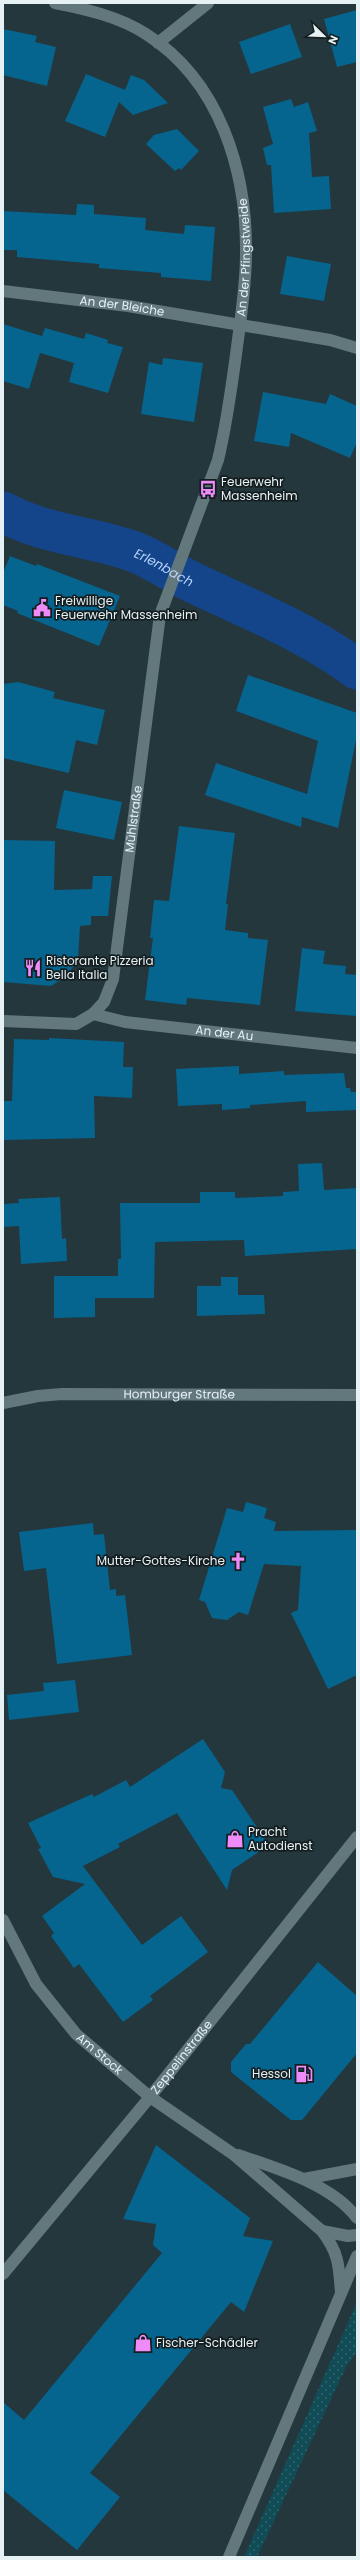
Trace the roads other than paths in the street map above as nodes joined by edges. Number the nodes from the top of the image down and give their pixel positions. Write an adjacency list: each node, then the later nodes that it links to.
1 (55, 3): 3 (street, An der Pfingstweide)
2 (208, 3): 3 (street)
3 (158, 43): 5 (street, An der Pfingstweide)
4 (3, 291): 5 (street, An der Bleiche)
5 (240, 324): 6 (street, An der Bleiche); 7 (street, An der Pfingstweide)
6 (357, 348)
7 (191, 532): 8 (street, Mühlstraße)
8 (93, 1014): 9 (street, Mühlstraße); 10 (street, An der Au)
9 (3, 1020)
10 (357, 1048)
11 (357, 1395): 12 (street, Homburger Straße)
12 (3, 1403)
13 (357, 1837): 15 (street, Zeppelinstraße)
14 (3, 1920): 15 (street, Am Stock)
15 (150, 2097): 16 (street, Am Stock); 23 (street, Zeppelinstraße)
16 (233, 2154): 18 (street, Am Stock); 20 (street, Am Stock)
17 (357, 2169): 18 (street)
18 (304, 2180): 19 (street, Am Stock)
19 (357, 2218)
20 (322, 2231): 21 (street, Am Stock); 24 (street, Am Stock)
21 (357, 2235)
22 (357, 2256): 24 (street)
23 (3, 2274)
24 (341, 2293): 25 (street)
25 (229, 2557)

